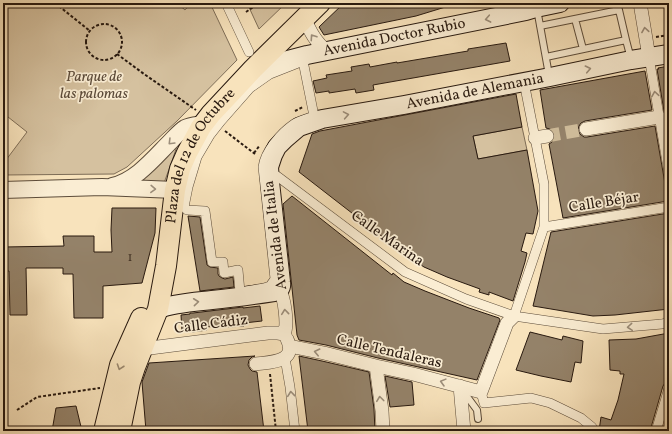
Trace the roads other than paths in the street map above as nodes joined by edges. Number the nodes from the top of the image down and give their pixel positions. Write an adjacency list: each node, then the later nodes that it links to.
1 (226, 3): 18 (street)
2 (320, 3): 8 (main road, Plaza del 12 de Octubre)
3 (560, 3): 6 (main road, Avenida Doctor Rubio)
4 (617, 3): 7 (lane)
5 (640, 3): 16 (street, one-way to 5)
6 (529, 7): 10 (lane); 13 (main road, Avenida Doctor Rubio, one-way to 13)
7 (619, 10): 9 (lane); 11 (lane)
8 (304, 18): 13 (street, one-way to 8); 18 (main road, Plaza del 12 de Octubre)
9 (575, 19): 10 (lane); 12 (lane)
10 (540, 26): 15 (lane)
11 (626, 40): 12 (lane); 17 (lane)
12 (582, 49): 15 (lane)
13 (327, 51): 18 (main road, Avenida Doctor Rubio)
14 (669, 54): 16 (main road, Avenida de Alemania)
15 (546, 57): 19 (lane)
16 (649, 57): 17 (main road, Avenida de Alemania); 21 (street, one-way to 16)
17 (631, 60): 19 (main road, Avenida de Alemania, one-way to 17)
18 (251, 61): 22 (main road, Plaza del 12 de Octubre)
19 (550, 77): 20 (main road, Avenida de Alemania)
20 (524, 82): 24 (main road, Avenida de Alemania, one-way to 20); 31 (street)
21 (659, 117): 23 (street); 25 (street)
22 (206, 120): 22 (street, Plaza del 12 de Octubre); 27 (street, one-way to 27); 29 (main road, Plaza del 12 de Octubre)
23 (586, 129)
24 (285, 139): 32 (main road, Avenida de Italia)
25 (669, 174)
26 (277, 176): 34 (street, Calle Marina)
27 (102, 187): 28 (street); 29 (street, one-way to 29)
28 (3, 190)
29 (175, 190): 33 (main road, Plaza del 12 de Octubre)
30 (669, 207): 31 (street, Calle Béjar)
31 (544, 227): 34 (street)
32 (279, 290): 33 (main road, one-way to 32); 36 (street, Avenida de Italia, one-way to 32)
33 (154, 301): 37 (main road); 44 (main road, one-way to 44)
34 (514, 316): 35 (street, Calle Marina, one-way to 34); 42 (street)
35 (669, 322)
36 (286, 346): 37 (street, Calle Cádiz); 38 (street); 39 (street, Calle Tendaleras, one-way to 36); 46 (street, Avenida de Italia, one-way to 36)
37 (143, 348): 45 (main road)
38 (256, 364)
39 (376, 366): 40 (street, Calle Tendaleras, one-way to 39); 47 (street, one-way to 39)
40 (460, 386): 42 (street, Calle Tendaleras); 43 (lane); 48 (street)
41 (669, 388): 50 (street)
42 (481, 392): 49 (street)
43 (478, 419)
44 (104, 431)
45 (120, 431)
46 (295, 431)
47 (383, 431)
48 (464, 431)
49 (591, 431)
50 (656, 431)

